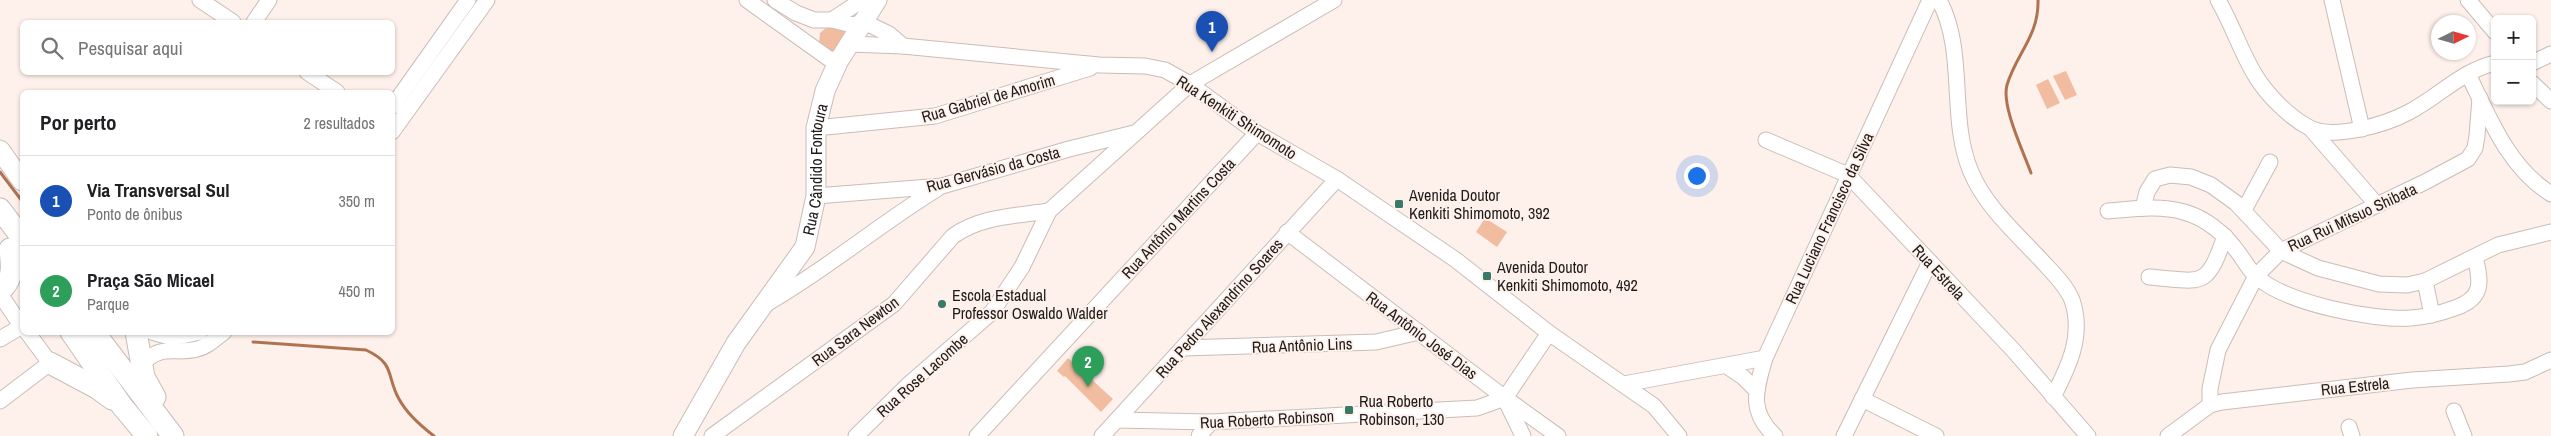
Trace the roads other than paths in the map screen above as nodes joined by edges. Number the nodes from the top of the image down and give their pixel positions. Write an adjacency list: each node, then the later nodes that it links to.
1 (200, 0): 15 (street)
2 (269, 0): 16 (street)
3 (468, 0): 24 (street)
4 (487, 0): 24 (street)
5 (747, 0): 22 (street)
6 (775, 0): 17 (street)
7 (862, 0): 17 (street)
8 (877, 0): 18 (main road, Rua Cândido Fontoura)
9 (1334, 0): 31 (street)
10 (1930, 0): 46 (street, Rua Luciano Francisco da Silva)
11 (1939, 0): 97 (street)
12 (2218, 0): 39 (street)
13 (2332, 0): 40 (street)
14 (2468, 0): 19 (street)
15 (230, 20)
16 (255, 20)
17 (827, 21): 18 (street); 22 (street)
18 (864, 22): 20 (main road, Rua Cândido Fontoura); 21 (street)
19 (2491, 27)
20 (848, 44): 21 (street, Rua Kenkiti Shimomoto); 26 (main road, Rua Cândido Fontoura)
21 (903, 46): 28 (street, Rua Kenkiti Shimomoto)
22 (813, 47): 26 (street)
23 (2551, 54): 25 (street)
24 (436, 58): 36 (street); 37 (street)
25 (2536, 61)
26 (838, 62): 38 (main road, Rua Cândido Fontoura)
27 (2491, 64): 29 (street)
28 (1099, 65): 31 (street, Rua Kenkiti Shimomoto); 38 (street, Rua Gabriel de Amorim)
29 (2468, 74): 34 (street); 40 (street)
30 (312, 75): 33 (street)
31 (1190, 84): 41 (street); 42 (street, Rua Kenkiti Shimomoto)
32 (2536, 87): 35 (street)
33 (334, 90)
34 (2480, 98): 51 (street); 53 (street, Rua Rui Mitsuo Shibata)
35 (2551, 101)
36 (395, 104)
37 (395, 128)
38 (816, 128): 52 (main road, Rua Cândido Fontoura)
39 (2311, 128): 40 (street); 53 (street)
40 (2362, 129)
41 (1138, 132): 49 (street, Rua Gervásio da Costa); 57 (street)
42 (1257, 133): 48 (street, Rua Kenkiti Shimomoto); 112 (street, Rua Antônio Martins Costa)
43 (1766, 140): 46 (street, Rua Estrela)
44 (0, 150): 47 (main road)
45 (2270, 162): 56 (street)
46 (1848, 175): 67 (street, Rua Estrela); 89 (street, Rua Luciano Francisco da Silva)
47 (20, 178)
48 (1337, 179): 60 (street, Rua Pedro Alexandrino Soares); 78 (street, Rua Kenkiti Shimomoto)
49 (942, 186): 50 (street, Rua Gervásio da Costa); 59 (street)
50 (887, 192): 52 (street, Rua Gervásio da Costa); 59 (street)
51 (2551, 194)
52 (816, 196): 65 (main road, Rua Cândido Fontoura)
53 (2378, 205): 64 (street, Rua Rui Mitsuo Shibata)
54 (2143, 208): 56 (street); 58 (street); 62 (street)
55 (0, 209): 63 (highway)
56 (2244, 210): 64 (street)
57 (1049, 211): 110 (street, Rua Sara Newton); 111 (street, Rua Rose Lacombe)
58 (2108, 211)
59 (897, 213): 68 (street)
60 (1287, 232): 77 (street, Rua Antônio José Dias); 88 (street, Rua Pedro Alexandrino Soares)
61 (2551, 232): 66 (street)
62 (2225, 236): 69 (street); 70 (street)
63 (14, 247): 72 (highway)
64 (2281, 251): 69 (street, Rua Rui Mitsuo Shibata); 71 (street)
65 (802, 252): 68 (street); 73 (main road, Rua Cândido Fontoura)
66 (2475, 257): 71 (street); 74 (street)
67 (1930, 262): 97 (street, Rua Estrela); 99 (street)
68 (818, 270): 73 (street)
69 (2256, 276): 74 (street); 101 (street, Rua Rui Mitsuo Shibata)
70 (2149, 277)
71 (2426, 281): 74 (street)
72 (1, 297): 75 (street)
73 (762, 306): 109 (main road, Rua Cândido Fontoura)
74 (2432, 315)
75 (20, 323)
76 (20, 327): 86 (street)
77 (1419, 332): 88 (street, Rua Antônio Lins); 98 (street, Rua Antônio José Dias)
78 (1549, 332): 95 (street, Rua Kenkiti Shimomoto); 98 (street)
79 (29, 335): 91 (street)
80 (73, 335): 102 (highway)
81 (96, 335): 108 (highway)
82 (137, 335): 92 (highway)
83 (160, 335): 87 (street)
84 (196, 335): 87 (street)
85 (220, 335): 87 (street)
86 (0, 339)
87 (185, 344): 92 (street)
88 (1183, 348): 105 (street, Rua Pedro Alexandrino Soares)
89 (1765, 358): 93 (street); 96 (street, Rua Luciano Francisco da Silva)
90 (2551, 360): 101 (street, Rua Estrela)
91 (50, 363): 100 (street); 102 (highway)
92 (142, 364): 108 (highway)
93 (1728, 367): 94 (street); 96 (street)
94 (1663, 377): 95 (street); 103 (street)
95 (1624, 384): 103 (street, Rua Kenkiti Shimomoto)
96 (1756, 391): 118 (street, Rua Luciano Francisco da Silva)
97 (2054, 397): 121 (street, Rua Estrela)
98 (1505, 398): 106 (street, Rua Roberto Robinson); 115 (street); 116 (street, Rua Antônio José Dias)
99 (1862, 399): 119 (street); 120 (street)
100 (0, 401)
101 (2210, 405): 122 (street, Rua Estrela)
102 (122, 406): 107 (highway)
103 (1654, 406): 117 (street, Rua Kenkiti Shimomoto)
104 (2454, 411): 123 (street)
105 (1117, 420): 106 (street, Rua Roberto Robinson); 113 (street, Rua Pedro Alexandrino Soares)
106 (1211, 422): 114 (street)
107 (147, 436)
108 (173, 436)
109 (683, 436)
110 (712, 436)
111 (856, 436)
112 (977, 436)
113 (1102, 436)
114 (1199, 436)
115 (1523, 436)
116 (1558, 436)
117 (1679, 436)
118 (1776, 436)
119 (1844, 436)
120 (1936, 436)
121 (2088, 436)
122 (2168, 436)
123 (2464, 436)

